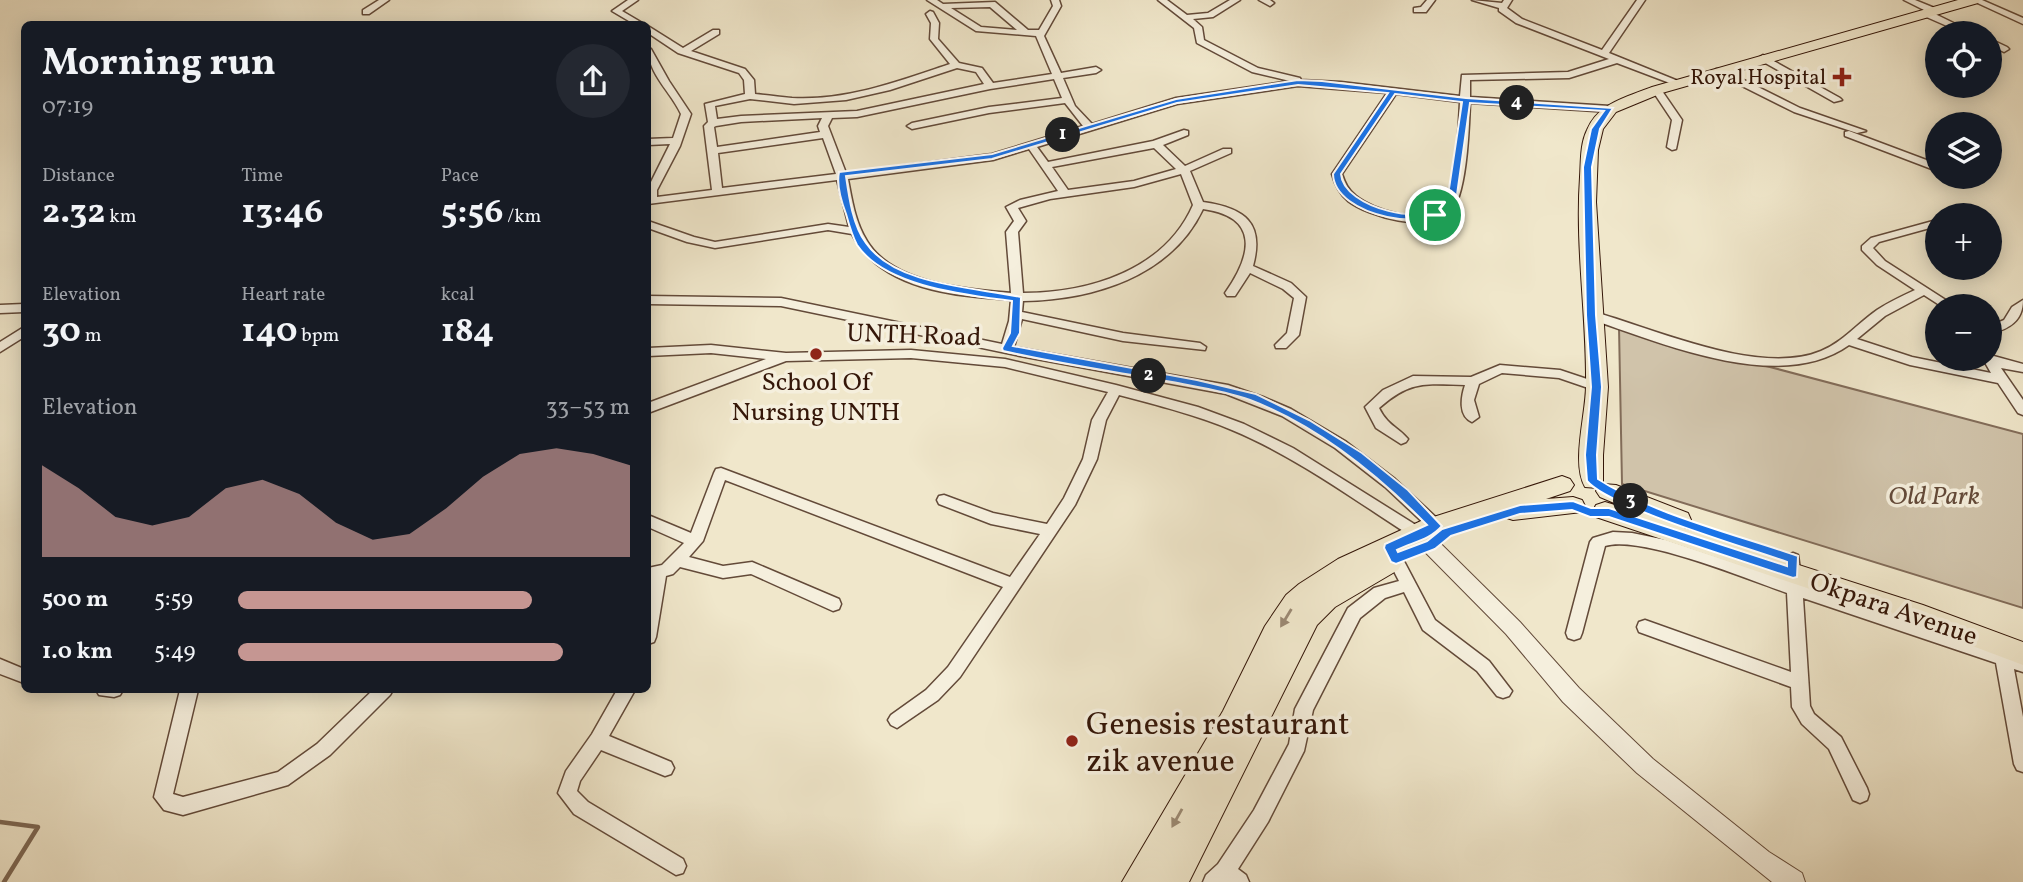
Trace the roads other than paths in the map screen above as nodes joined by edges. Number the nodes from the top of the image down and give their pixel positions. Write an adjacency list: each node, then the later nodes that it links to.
1 (384, 0): 15 (street)
2 (634, 0): 19 (street)
3 (931, 0): 13 (street)
4 (1055, 0): 25 (street)
5 (1162, 0): 18 (street)
6 (1236, 0): 18 (street)
7 (1431, 0): 14 (street)
8 (1476, 0): 12 (street)
9 (1641, 0): 27 (street)
10 (1908, 0): 16 (street)
11 (1974, 0): 16 (main road); 21 (street)
12 (1505, 3): 27 (street)
13 (943, 6): 24 (street); 24 (street)
14 (1417, 10)
15 (366, 12)
16 (1929, 12): 20 (street); 29 (main road)
17 (930, 14): 31 (street)
18 (1188, 17): 35 (street)
19 (634, 21)
20 (1947, 21)
21 (2023, 21)
22 (651, 31): 26 (street)
23 (716, 32): 26 (street)
24 (1026, 33): 25 (street)
25 (1039, 33): 34 (street)
26 (684, 52): 40 (street)
27 (1605, 53): 30 (street)
28 (651, 54): 46 (street)
29 (1763, 58): 33 (main road); 43 (street)
30 (1619, 59): 36 (street); 42 (street)
31 (956, 65): 37 (street); 40 (street)
32 (1096, 70): 34 (street)
33 (1718, 71): 36 (main road); 45 (street)
34 (1059, 77): 37 (street); 41 (street)
35 (1312, 83): 39 (street); 50 (street)
36 (1678, 83): 38 (main road)
37 (990, 86): 47 (street)
38 (1657, 90): 44 (main road); 58 (street)
39 (1393, 92): 42 (street); 42 (street)
40 (750, 96): 48 (street)
41 (1068, 100): 49 (street); 50 (street)
42 (1466, 100): 44 (street)
43 (1837, 100)
44 (1610, 109): 83 (main road)
45 (1797, 110): 51 (street); 61 (street)
46 (686, 114): 48 (street); 54 (street)
47 (828, 116): 48 (street); 53 (street)
48 (712, 117): 60 (street)
49 (912, 126)
50 (1090, 128): 57 (street)
51 (1861, 131)
52 (1184, 133): 56 (street)
53 (826, 134): 60 (street); 64 (street)
54 (677, 141): 55 (street); 67 (street)
55 (651, 142)
56 (1156, 144): 62 (street); 63 (street)
57 (1031, 145): 62 (street); 64 (street)
58 (1672, 147)
59 (1227, 150): 63 (street)
60 (713, 151): 65 (street)
61 (1925, 164)
62 (1047, 165): 66 (street)
63 (1185, 172): 66 (street); 69 (street)
64 (842, 174): 65 (street); 72 (street)
65 (717, 190): 68 (street)
66 (1065, 194): 77 (street)
67 (651, 195)
68 (651, 200)
69 (1199, 205): 73 (street); 77 (street)
70 (651, 225): 72 (street)
71 (1925, 226): 74 (street)
72 (856, 231): 77 (street)
73 (1246, 267): 75 (street); 87 (street)
74 (1924, 290): 76 (street); 86 (street)
75 (1231, 293)
76 (1930, 294)
77 (1018, 299): 82 (street)
78 (651, 300): 90 (street)
79 (2023, 304): 84 (street)
80 (21, 308): 81 (street)
81 (0, 309)
82 (1016, 314): 88 (street); 90 (street)
83 (1591, 315): 86 (street); 98 (main road)
84 (2002, 326)
85 (21, 333): 89 (street)
86 (1847, 340): 96 (street)
87 (1281, 345)
88 (1200, 347)
89 (0, 348)
90 (1007, 348): 109 (street)
91 (651, 352): 92 (street, UNTH Road)
92 (786, 357): 99 (street, UNTH Road); 100 (street)
93 (2002, 363): 94 (street)
94 (2023, 368)
95 (1998, 371): 96 (street)
96 (2003, 379): 101 (street)
97 (1473, 381): 98 (street); 102 (street); 103 (street)
98 (1597, 387): 104 (main road)
99 (1116, 389): 108 (street); 109 (street, UNTH Road)
100 (651, 407)
101 (2023, 410)
102 (1472, 416)
103 (1401, 439)
104 (1591, 455): 105 (main road)
105 (1585, 492): 109 (main road); 114 (main road, Okpara Avenue)
106 (944, 500): 108 (street)
107 (651, 522): 110 (street)
108 (1050, 530): 115 (street)
109 (1429, 536): 111 (main road); 139 (street)
110 (695, 541): 112 (street); 115 (street)
111 (1393, 553): 116 (street); 137 (main road, one-way to 137); 138 (main road)
112 (678, 560): 113 (street); 118 (street)
113 (653, 574): 117 (street)
114 (1794, 574): 120 (street); 121 (main road, Okpara Avenue); 125 (street)
115 (1012, 584): 130 (street)
116 (1409, 584): 126 (street); 136 (street)
117 (651, 599)
118 (833, 604)
119 (1645, 627): 125 (street)
120 (1574, 633)
121 (2013, 649): 122 (street); 132 (street)
122 (2023, 664)
123 (0, 666): 124 (street)
124 (21, 675)
125 (1801, 683): 134 (street)
126 (1503, 691)
127 (188, 693): 128 (street)
128 (381, 693)
129 (624, 693): 131 (street)
130 (897, 720)
131 (598, 740): 133 (street); 135 (street)
132 (2023, 764)
133 (665, 768)
134 (1860, 794)
135 (676, 866)
136 (1226, 878)
137 (1138, 882)
138 (1172, 882)
139 (1793, 882)

